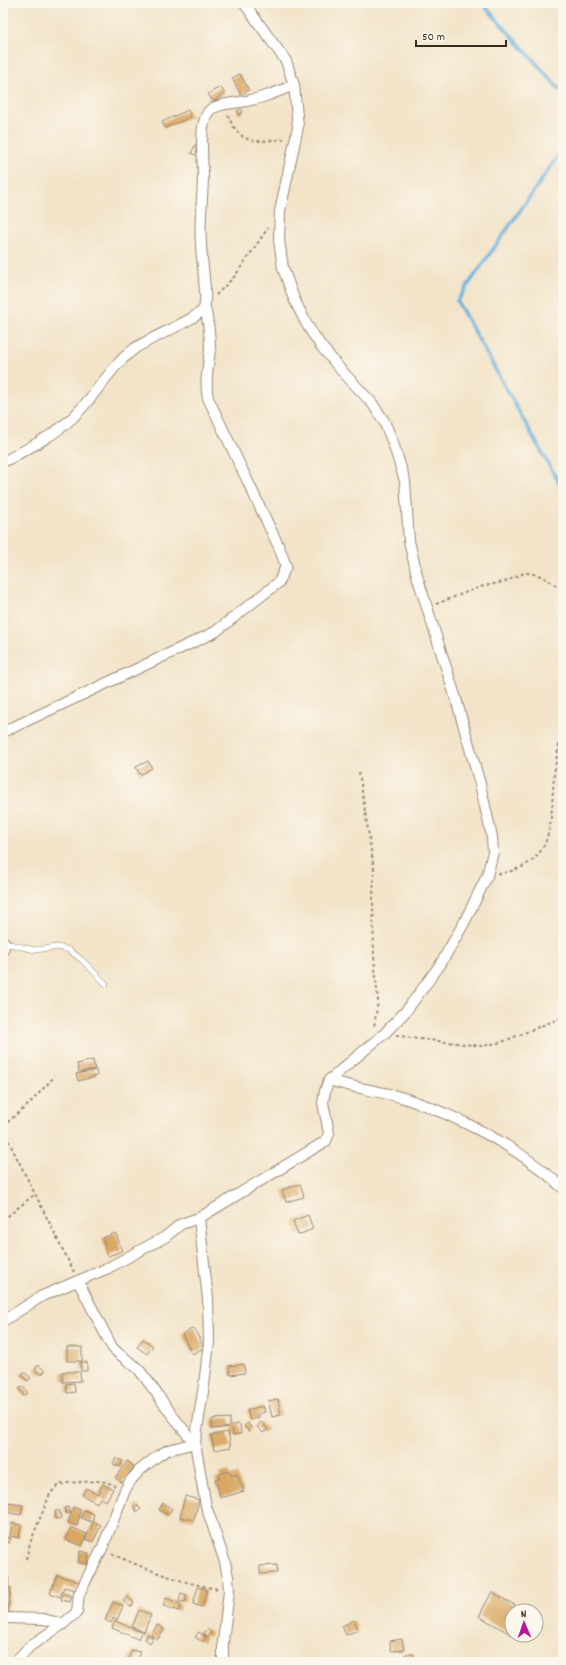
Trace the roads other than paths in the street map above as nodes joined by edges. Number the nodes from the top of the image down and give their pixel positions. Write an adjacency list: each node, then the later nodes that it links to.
1 (244, 3): 2 (street)
2 (294, 85): 3 (street); 8 (street)
3 (205, 307): 4 (street); 5 (street)
4 (3, 462)
5 (3, 732)
6 (4, 944): 7 (lane)
7 (106, 984)
8 (330, 1080): 9 (street); 10 (street)
9 (563, 1188)
10 (199, 1218): 11 (street); 13 (street)
11 (78, 1281): 12 (street); 13 (street)
12 (3, 1321)
13 (195, 1443): 15 (street); 17 (street)
14 (3, 1618): 15 (street)
15 (63, 1624): 16 (street)
16 (16, 1662)
17 (223, 1662)

